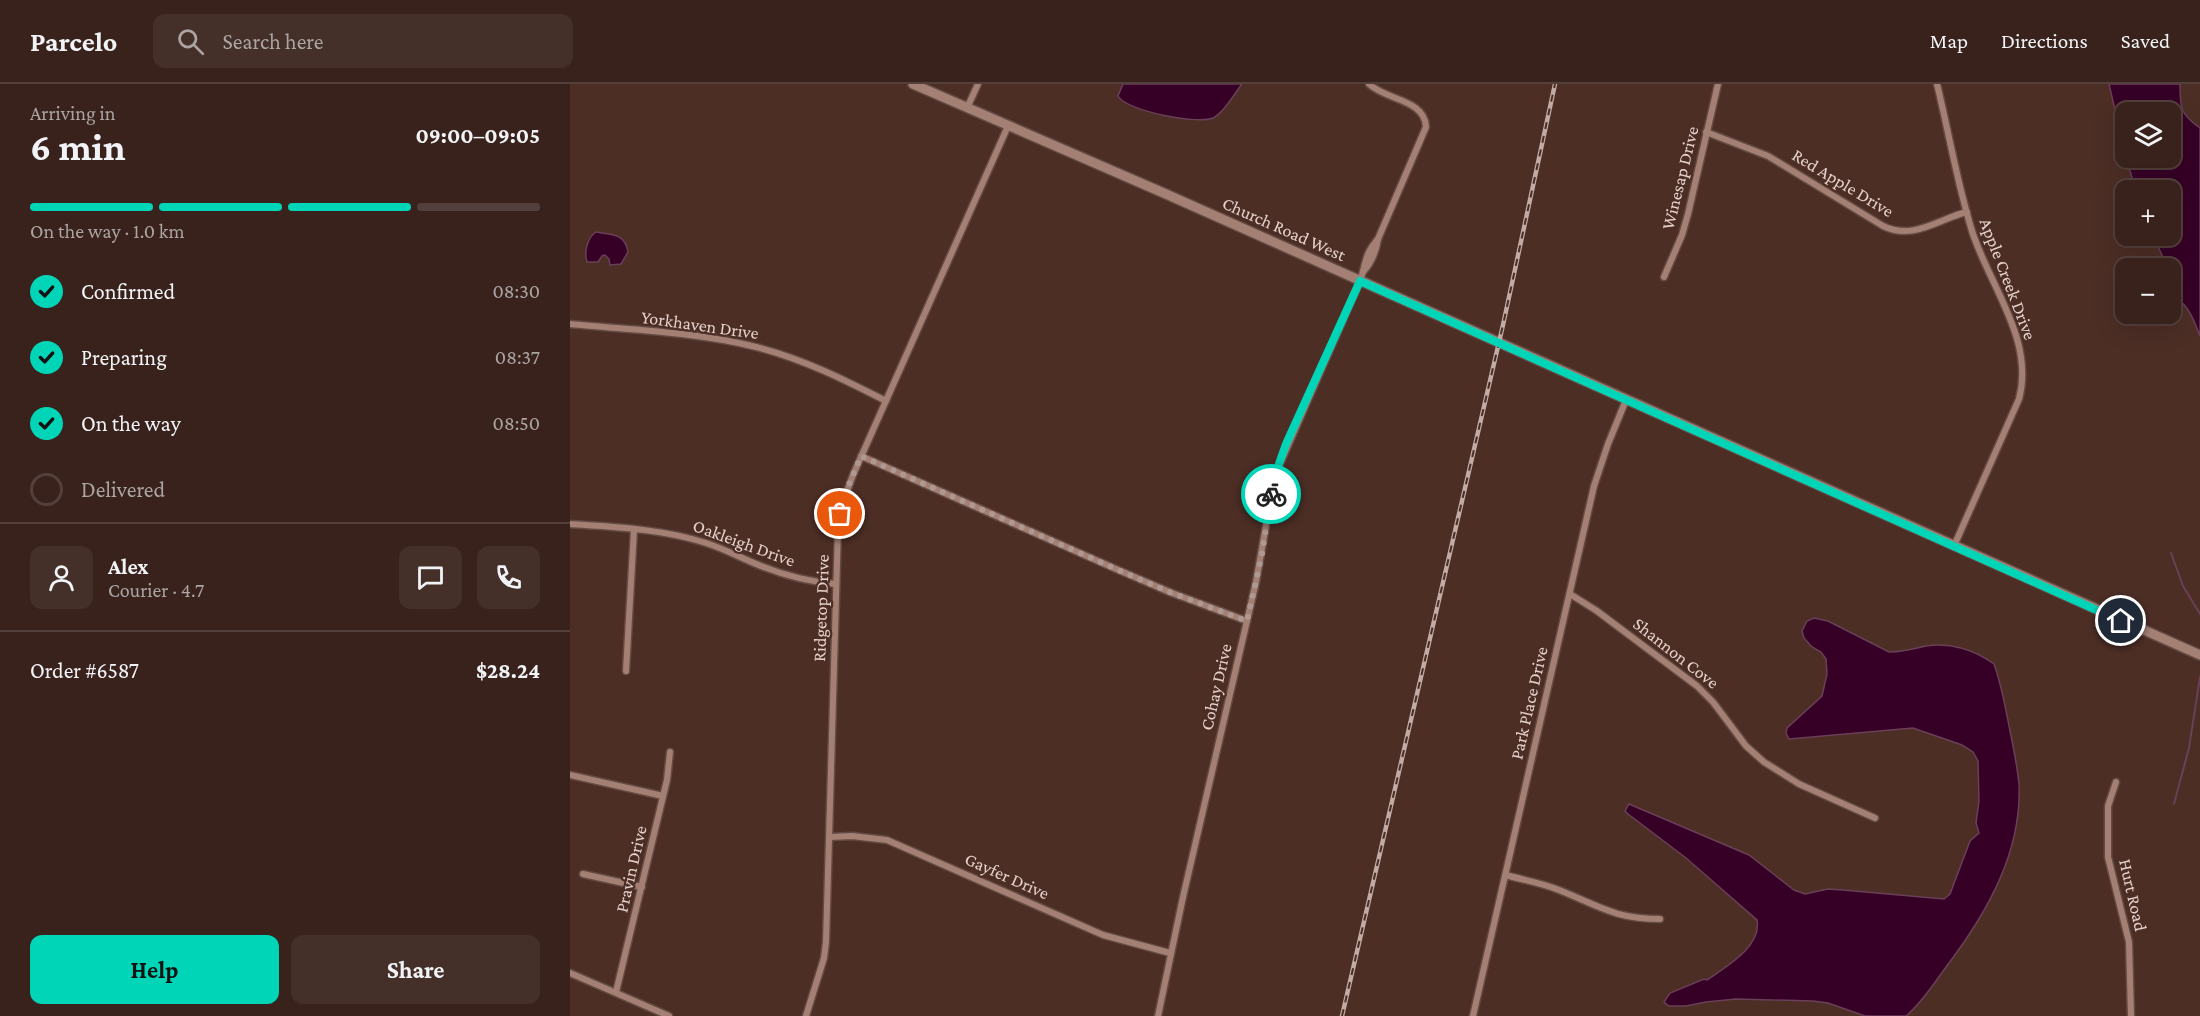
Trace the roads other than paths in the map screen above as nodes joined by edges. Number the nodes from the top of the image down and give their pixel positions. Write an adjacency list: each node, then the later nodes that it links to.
1 (913, 84): 6 (street, Church Road West)
2 (978, 84): 6 (street)
3 (1369, 84): 10 (street, Cohay Drive)
4 (1718, 84): 8 (street, Winesap Drive)
5 (1937, 84): 9 (street, Apple Creek Drive)
6 (967, 108): 7 (street, Church Road West)
7 (1008, 126): 10 (street, Church Road West); 14 (street, Ridgetop Drive)
8 (1706, 132): 9 (street, Red Apple Drive); 11 (street, Winesap Drive)
9 (1967, 212): 18 (street, Apple Creek Drive)
10 (1361, 277): 13 (street, Church Road West); 21 (street, Cohay Drive)
11 (1664, 277)
12 (570, 324): 14 (street, Yorkhaven Drive)
13 (1626, 400): 18 (street, Church Road West); 20 (street, Park Place Drive)
14 (886, 401): 15 (street, Ridgetop Drive)
15 (861, 456): 19 (street, Ridgetop Drive); 21 (street)
16 (570, 524): 17 (street, Oakleigh Drive)
17 (634, 530): 19 (street, Oakleigh Drive); 23 (street)
18 (1954, 546): 22 (street, Church Road West)
19 (836, 584): 29 (street, Ridgetop Drive)
20 (1570, 594): 28 (street, Shannon Cove); 31 (street, Park Place Drive)
21 (1247, 621): 34 (street, Cohay Drive)
22 (2200, 656)
23 (626, 671)
24 (670, 752): 27 (street, Pravin Drive)
25 (570, 774): 27 (street)
26 (2116, 782): 41 (street, Hurt Road)
27 (663, 796): 32 (street, Pravin Drive)
28 (1875, 818)
29 (830, 837): 34 (street, Gayfer Drive); 38 (street, Ridgetop Drive)
30 (583, 874): 32 (street)
31 (1506, 875): 33 (street); 40 (street, Park Place Drive)
32 (642, 887): 36 (street, Pravin Drive)
33 (1660, 920)
34 (1170, 953): 39 (street, Cohay Drive)
35 (570, 973): 36 (street)
36 (616, 992): 37 (street)
37 (669, 1016)
38 (806, 1016)
39 (1158, 1016)
40 (1473, 1016)
41 (2131, 1016)

